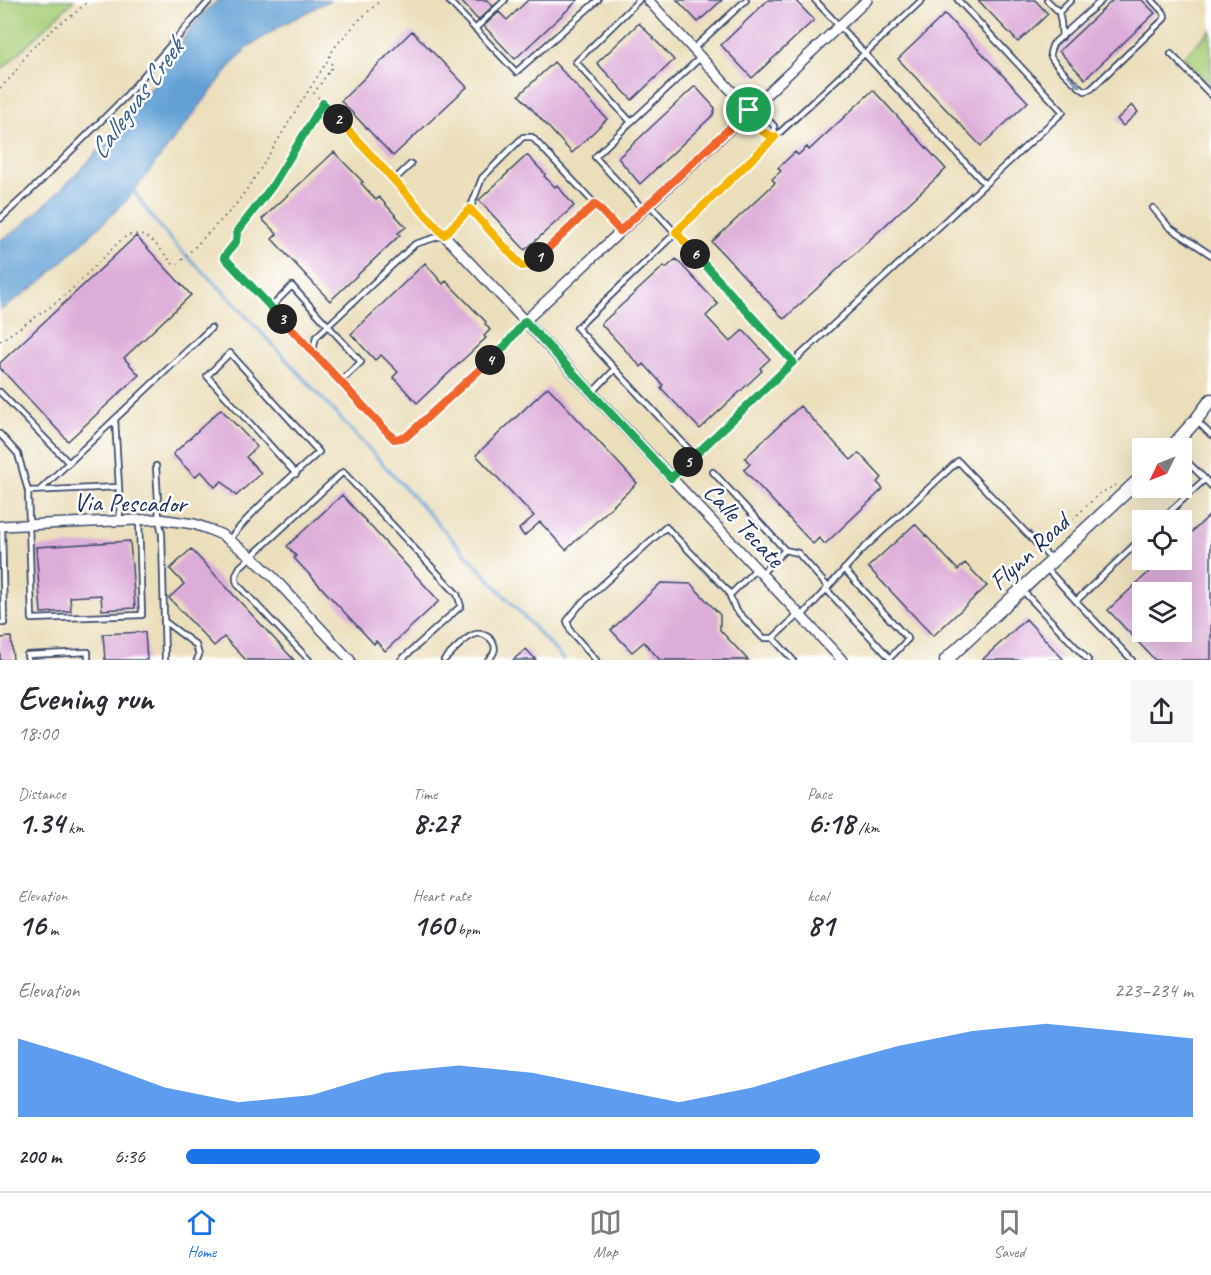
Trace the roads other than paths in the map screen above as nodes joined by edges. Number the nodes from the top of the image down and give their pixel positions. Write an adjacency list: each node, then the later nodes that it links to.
1 (210, 0): 35 (lane)
2 (448, 0): 18 (lane)
3 (505, 0): 18 (lane)
4 (598, 0): 18 (lane)
5 (639, 0): 26 (lane)
6 (648, 0): 20 (street)
7 (746, 0): 20 (lane)
8 (815, 0): 17 (lane)
9 (867, 0): 17 (street)
10 (922, 0): 21 (lane)
11 (958, 0): 30 (lane)
12 (1047, 0): 16 (lane)
13 (1071, 0): 16 (lane)
14 (1102, 0): 19 (lane)
15 (1152, 0): 19 (lane, one-way to 15)
16 (1059, 12): 19 (lane)
17 (840, 26): 21 (lane); 25 (street)
18 (475, 29)
19 (1062, 37)
20 (693, 49): 23 (street)
21 (865, 54): 27 (lane); 30 (lane)
22 (1171, 54): 24 (lane)
23 (701, 57): 25 (street); 26 (lane)
24 (1211, 95)
25 (749, 110): 27 (lane); 27 (lane); 32 (street)
26 (631, 122): 32 (lane)
27 (775, 137): 37 (lane)
28 (411, 164): 29 (lane)
29 (394, 180): 38 (lane); 40 (lane)
30 (985, 184): 45 (lane)
31 (595, 204): 34 (lane); 34 (lane); 36 (lane)
32 (646, 207): 36 (street); 37 (lane)
33 (1153, 208): 39 (lane)
34 (470, 209): 38 (lane)
35 (0, 219)
36 (620, 231): 41 (street)
37 (676, 232): 45 (lane); 46 (lane)
38 (444, 235): 41 (street, Calle Tecate); 42 (lane)
39 (1211, 255)
40 (271, 307): 42 (lane); 44 (lane)
41 (525, 321): 47 (lane); 49 (street, Calle Tecate)
42 (328, 326): 44 (lane); 47 (lane)
43 (211, 328): 51 (lane)
44 (312, 351): 47 (lane)
45 (793, 362): 56 (lane)
46 (615, 369): 49 (lane); 56 (lane)
47 (340, 381)
48 (0, 392): 57 (lane)
49 (592, 393): 62 (street, Calle Tecate)
50 (1211, 400): 52 (main road)
51 (115, 419): 57 (lane); 66 (lane)
52 (1196, 420): 54 (lane); 55 (main road)
53 (0, 434): 68 (lane)
54 (1211, 435)
55 (1181, 438)
56 (695, 456): 62 (lane)
57 (69, 463): 67 (lane)
58 (156, 466): 70 (lane)
59 (1192, 467): 63 (lane)
60 (713, 472): 77 (lane)
61 (296, 474): 61 (lane); 75 (lane)
62 (671, 478): 81 (street, Calle Tecate)
63 (1205, 479): 65 (lane); 69 (lane)
64 (1132, 486): 79 (main road, Flynn Road)
65 (1211, 486)
66 (119, 487): 67 (lane); 72 (lane)
67 (40, 490): 68 (lane)
68 (28, 491): 73 (lane)
69 (1172, 510)
70 (159, 519): 71 (street, Via Pescador); 75 (street, Via Pescador); 87 (lane)
71 (139, 520): 72 (street, Via Pescador); 73 (lane)
72 (120, 521): 73 (street, Via Pescador)
73 (28, 525): 74 (street, Via Pescador)
74 (1, 526): 88 (lane)
75 (229, 540): 78 (street, Via Pescador)
76 (1132, 547): 85 (lane)
77 (785, 550): 81 (lane); 82 (lane)
78 (252, 557): 94 (lane); 95 (street, Via Pescador); 96 (lane)
79 (1049, 564): 80 (lane); 83 (main road, Flynn Road); 85 (lane)
80 (844, 569): 82 (lane); 82 (lane)
81 (759, 571): 84 (lane); 86 (street, Calle Tecate)
82 (827, 588): 86 (lane)
83 (1022, 590): 102 (main road, Flynn Road); 103 (lane)
84 (730, 595): 89 (lane); 99 (lane)
85 (1076, 600): 104 (lane)
86 (800, 615): 89 (lane); 101 (street, Calle Tecate)
87 (164, 621): 92 (lane); 93 (lane)
88 (0, 623)
89 (773, 638): 100 (lane)
90 (28, 660): 91 (lane)
91 (88, 660)
92 (165, 660)
93 (197, 660)
94 (309, 660)
95 (350, 660)
96 (400, 660)
97 (444, 660): 98 (lane)
98 (488, 660)
99 (596, 660)
100 (793, 660)
101 (842, 660)
102 (946, 660)
103 (1088, 660)
104 (1132, 660)

